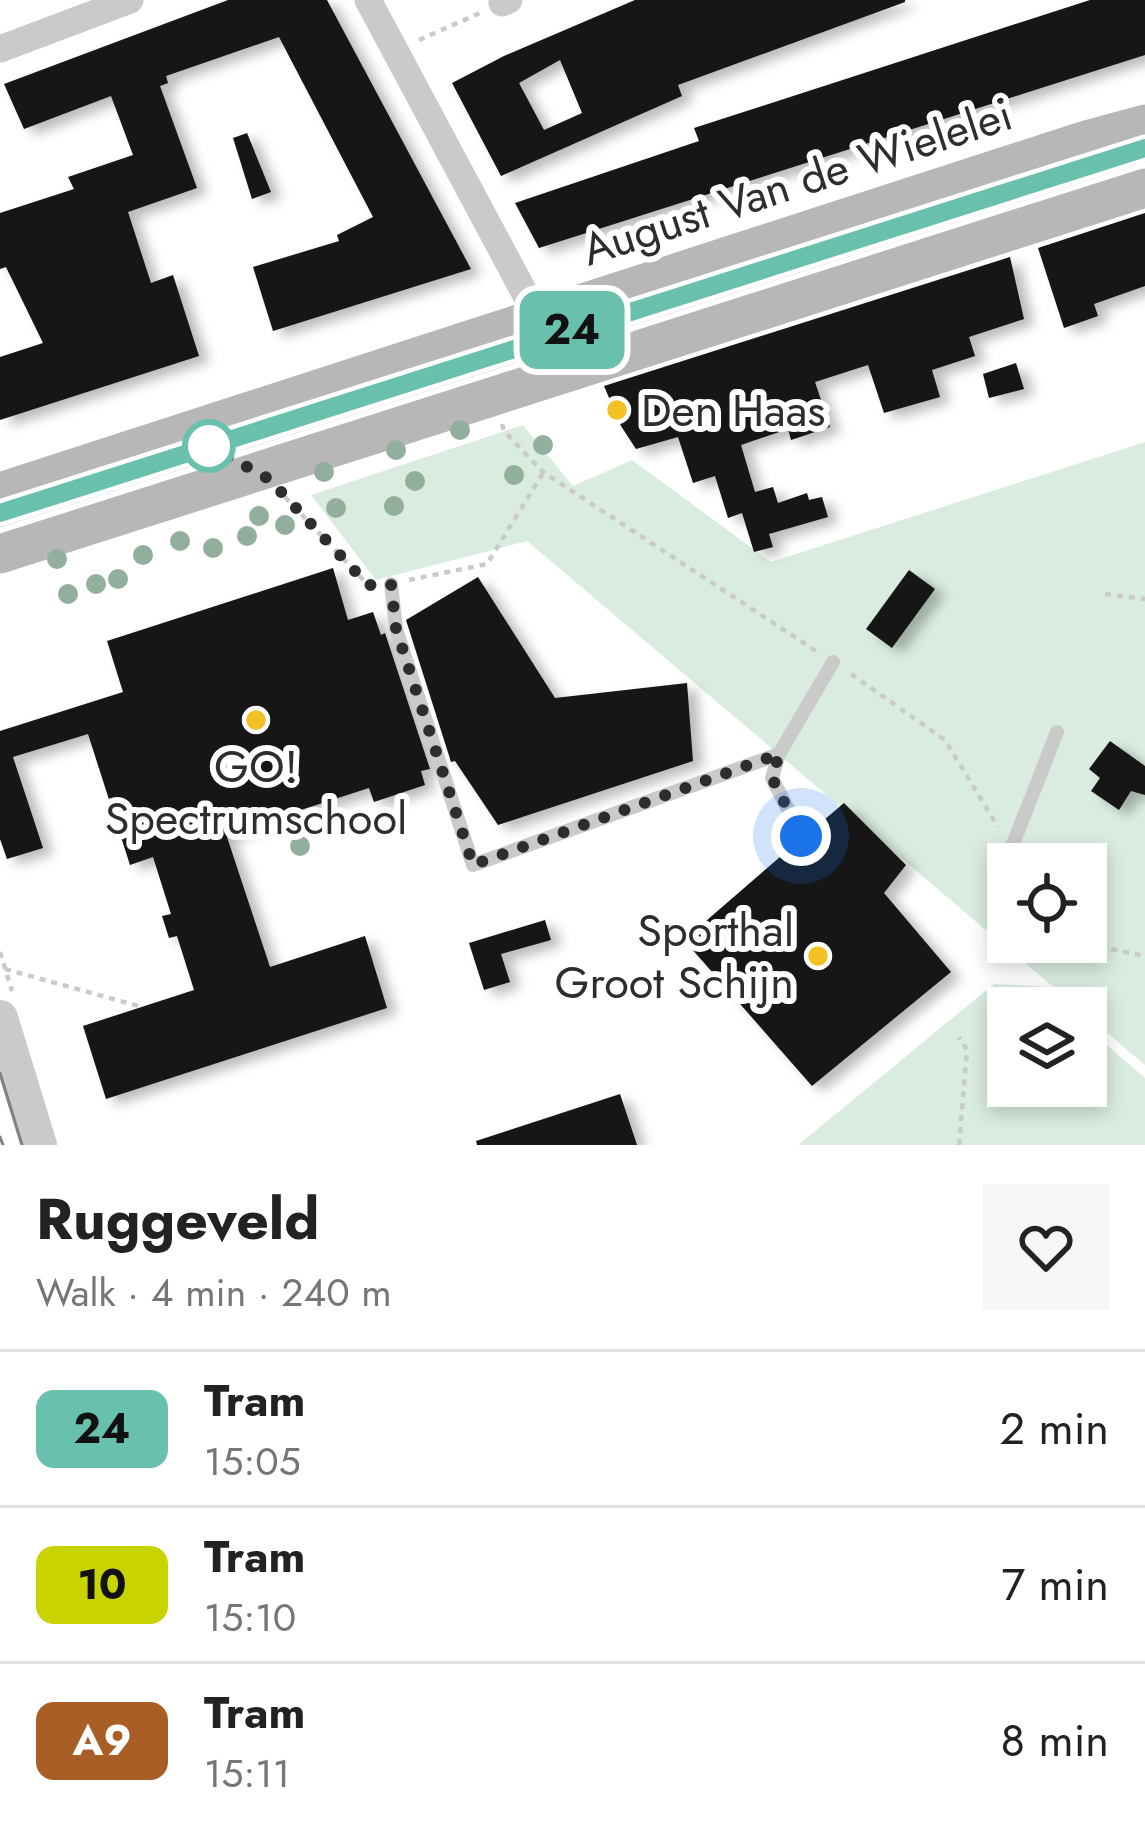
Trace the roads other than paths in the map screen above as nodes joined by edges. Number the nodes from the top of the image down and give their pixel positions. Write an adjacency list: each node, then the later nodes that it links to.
1 (130, 0): 3 (street)
2 (368, 0): 7 (street)
3 (0, 49)
4 (1145, 124): 7 (main road, August Van de Wielelei)
5 (1145, 155): 9 (lane, August Van de Wielelei)
6 (1145, 188): 10 (main road)
7 (537, 316): 8 (main road, August Van de Wielelei)
8 (0, 492)
9 (0, 520)
10 (0, 554)
11 (391, 584): 14 (lane)
12 (833, 662): 14 (lane)
13 (1057, 732): 16 (lane)
14 (779, 754): 15 (lane)
15 (801, 836)
16 (1013, 843)
17 (0, 1018): 18 (street)
18 (39, 1145)

